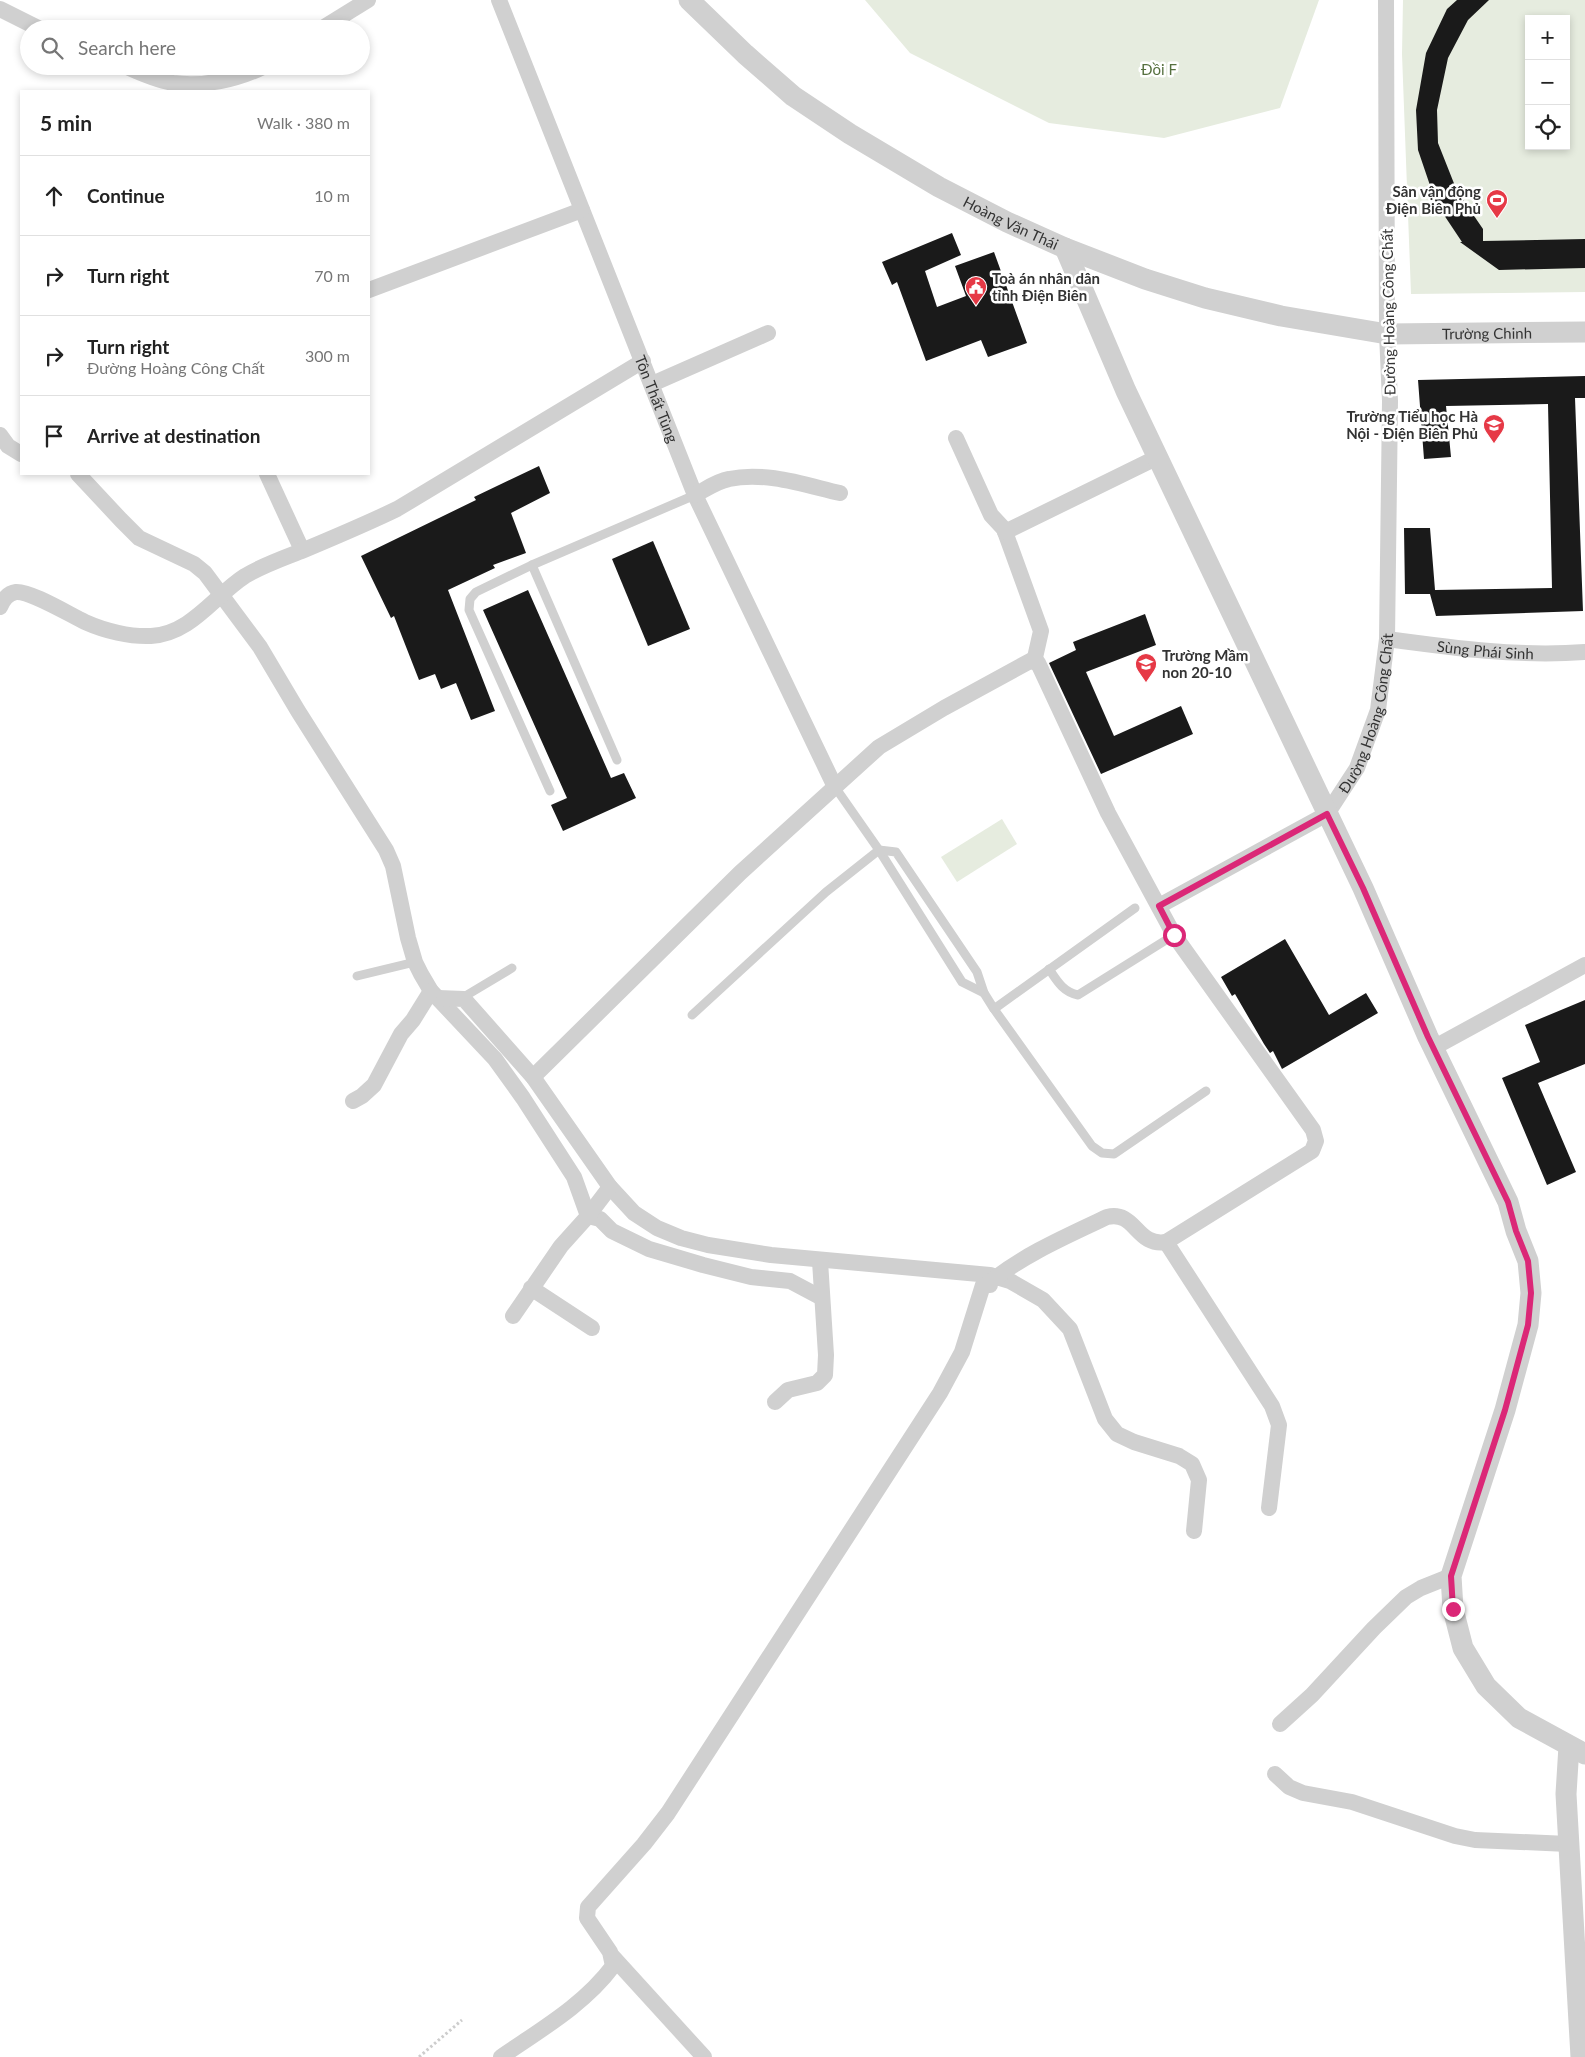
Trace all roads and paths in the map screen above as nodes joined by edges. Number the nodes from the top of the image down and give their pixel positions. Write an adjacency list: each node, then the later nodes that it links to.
1 (368, 0): 7 (street)
2 (499, 0): 12 (street, Tôn Thất Tùng)
3 (689, 0): 13 (street, Hoàng Văn Thái)
4 (1386, 0): 17 (street, Đường Hoàng Công Chất)
5 (0, 9): 6 (street)
6 (22, 20)
7 (334, 20)
8 (147, 75): 9 (street)
9 (246, 75)
10 (248, 75): 11 (street)
11 (227, 90)
12 (582, 210): 14 (street); 18 (street, Tôn Thất Tùng)
13 (1065, 248): 17 (street, Hoàng Văn Thái); 23 (street)
14 (370, 290)
15 (1585, 332): 17 (street, Trường Chinh)
16 (768, 333): 19 (street)
17 (1387, 334): 33 (street, Đường Hoàng Công Chất)
18 (643, 361): 19 (street, Tôn Thất Tùng); 29 (street)
19 (652, 384): 27 (street, Tôn Thất Tùng)
20 (0, 435): 22 (street)
21 (956, 438): 28 (street)
22 (20, 453)
23 (1158, 457): 28 (street); 39 (street)
24 (79, 475): 31 (street)
25 (267, 475): 29 (street)
26 (840, 493): 27 (street)
27 (695, 495): 30 (lane); 37 (street, Tôn Thất Tùng)
28 (1005, 532): 35 (street)
29 (302, 550): 31 (street)
30 (532, 565): 36 (lane); 38 (lane)
31 (222, 595): 32 (street); 44 (street)
32 (0, 607)
33 (1387, 639): 34 (street, Sùng Phái Sinh); 39 (street, Đường Hoàng Công Chất)
34 (1585, 652)
35 (1034, 662): 37 (street); 41 (street)
36 (617, 760)
37 (835, 787): 40 (lane); 55 (street)
38 (550, 791)
39 (1327, 814): 41 (street); 54 (street)
40 (879, 850): 49 (lane); 49 (lane); 53 (lane)
41 (1159, 906): 43 (street)
42 (1135, 908): 47 (lane)
43 (1174, 935): 47 (lane); 60 (street)
44 (415, 962): 48 (lane); 50 (street)
45 (1585, 965): 54 (street)
46 (512, 968): 51 (lane)
47 (1049, 969): 52 (lane)
48 (357, 976)
49 (984, 993): 52 (lane)
50 (434, 994): 51 (street); 57 (street); 59 (street)
51 (462, 998): 55 (street)
52 (994, 1009): 56 (lane)
53 (692, 1015)
54 (1433, 1048): 70 (street)
55 (534, 1077): 58 (street)
56 (1206, 1091)
57 (352, 1101)
58 (610, 1187): 59 (street); 61 (street)
59 (588, 1216): 63 (street); 64 (street)
60 (1166, 1242): 62 (street); 68 (street)
61 (820, 1261): 62 (street); 64 (street)
62 (996, 1277): 69 (street); 75 (street)
63 (530, 1288): 65 (street); 66 (street)
64 (822, 1298): 67 (street)
65 (513, 1316)
66 (592, 1328)
67 (775, 1402)
68 (1269, 1508)
69 (1194, 1531)
70 (1451, 1576): 71 (street); 72 (street)
71 (1280, 1724)
72 (1577, 1750): 74 (street)
73 (1275, 1774): 74 (street)
74 (1568, 1844): 77 (street)
75 (612, 1956): 79 (street); 80 (street)
76 (462, 2020): 78 (path)
77 (1582, 2030): 81 (street)
78 (419, 2057)
79 (501, 2057)
80 (704, 2057)
81 (1581, 2057)

